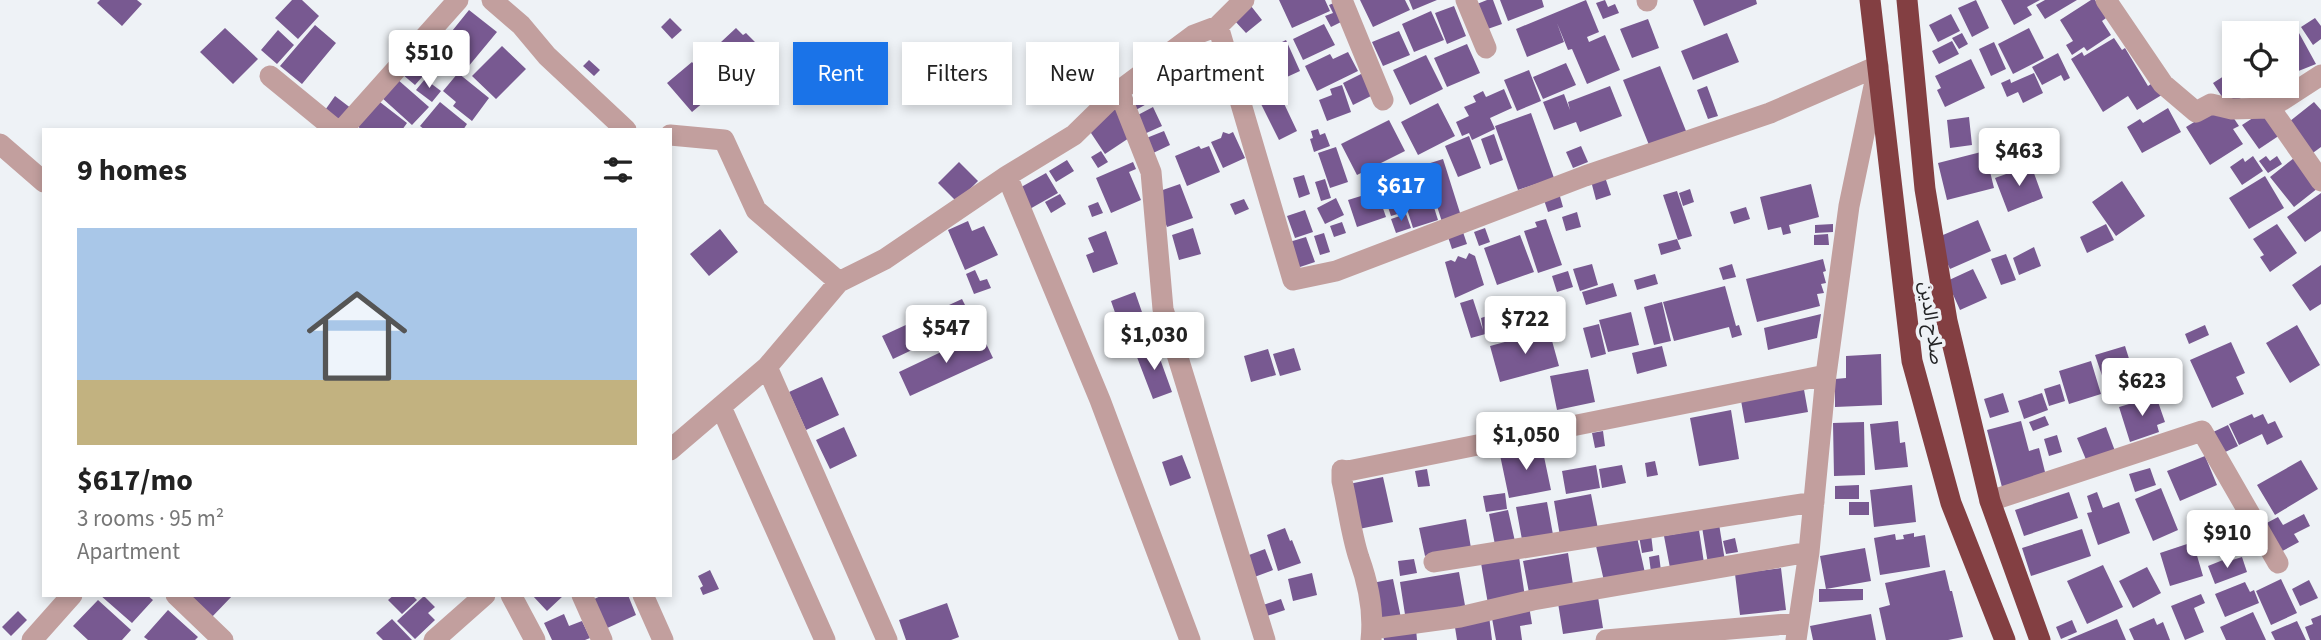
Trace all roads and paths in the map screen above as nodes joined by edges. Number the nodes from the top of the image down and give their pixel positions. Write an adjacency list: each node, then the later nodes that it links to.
1 (458, 0): 19 (street)
2 (492, 0): 20 (street)
3 (1244, 0): 9 (street)
4 (1342, 0): 15 (street)
5 (1466, 0): 10 (street)
6 (1870, 0): 11 (highway, صلاح الدين)
7 (1908, 0): 31 (highway, صلاح الدين)
8 (2106, 0): 17 (street)
9 (1219, 26): 11 (street); 14 (street)
10 (1486, 48)
11 (1878, 66): 28 (street); 55 (highway, صلاح الدين)
12 (2321, 75): 17 (street)
13 (270, 76): 18 (street)
14 (1119, 91): 53 (street)
15 (1383, 100)
16 (1105, 105): 23 (street)
17 (2270, 108): 25 (street)
18 (335, 128)
19 (344, 128)
20 (624, 128)
21 (672, 135): 26 (street)
22 (0, 144): 24 (street)
23 (1007, 176): 26 (street); 52 (street)
24 (42, 180)
25 (2321, 181)
26 (839, 282): 27 (street)
27 (767, 367): 29 (street); 51 (street)
28 (1826, 375): 32 (street); 43 (street)
29 (721, 407): 30 (street); 50 (street)
30 (672, 448)
31 (1990, 501): 35 (street); 56 (highway, صلاح الدين)
32 (1814, 502): 33 (street); 34 (street)
33 (1810, 552): 42 (street); 43 (street)
34 (1434, 562)
35 (2278, 563)
36 (70, 597): 44 (street)
37 (178, 597): 45 (street)
38 (483, 597): 46 (street)
39 (512, 597): 47 (street)
40 (583, 597): 48 (street)
41 (644, 597): 49 (street)
42 (1797, 631): 54 (street)
43 (1372, 635)
44 (33, 640)
45 (223, 640)
46 (434, 640)
47 (535, 640)
48 (602, 640)
49 (663, 640)
50 (825, 640)
51 (887, 640)
52 (1190, 640)
53 (1265, 640)
54 (1606, 640)
55 (2005, 640)
56 (2040, 640)

